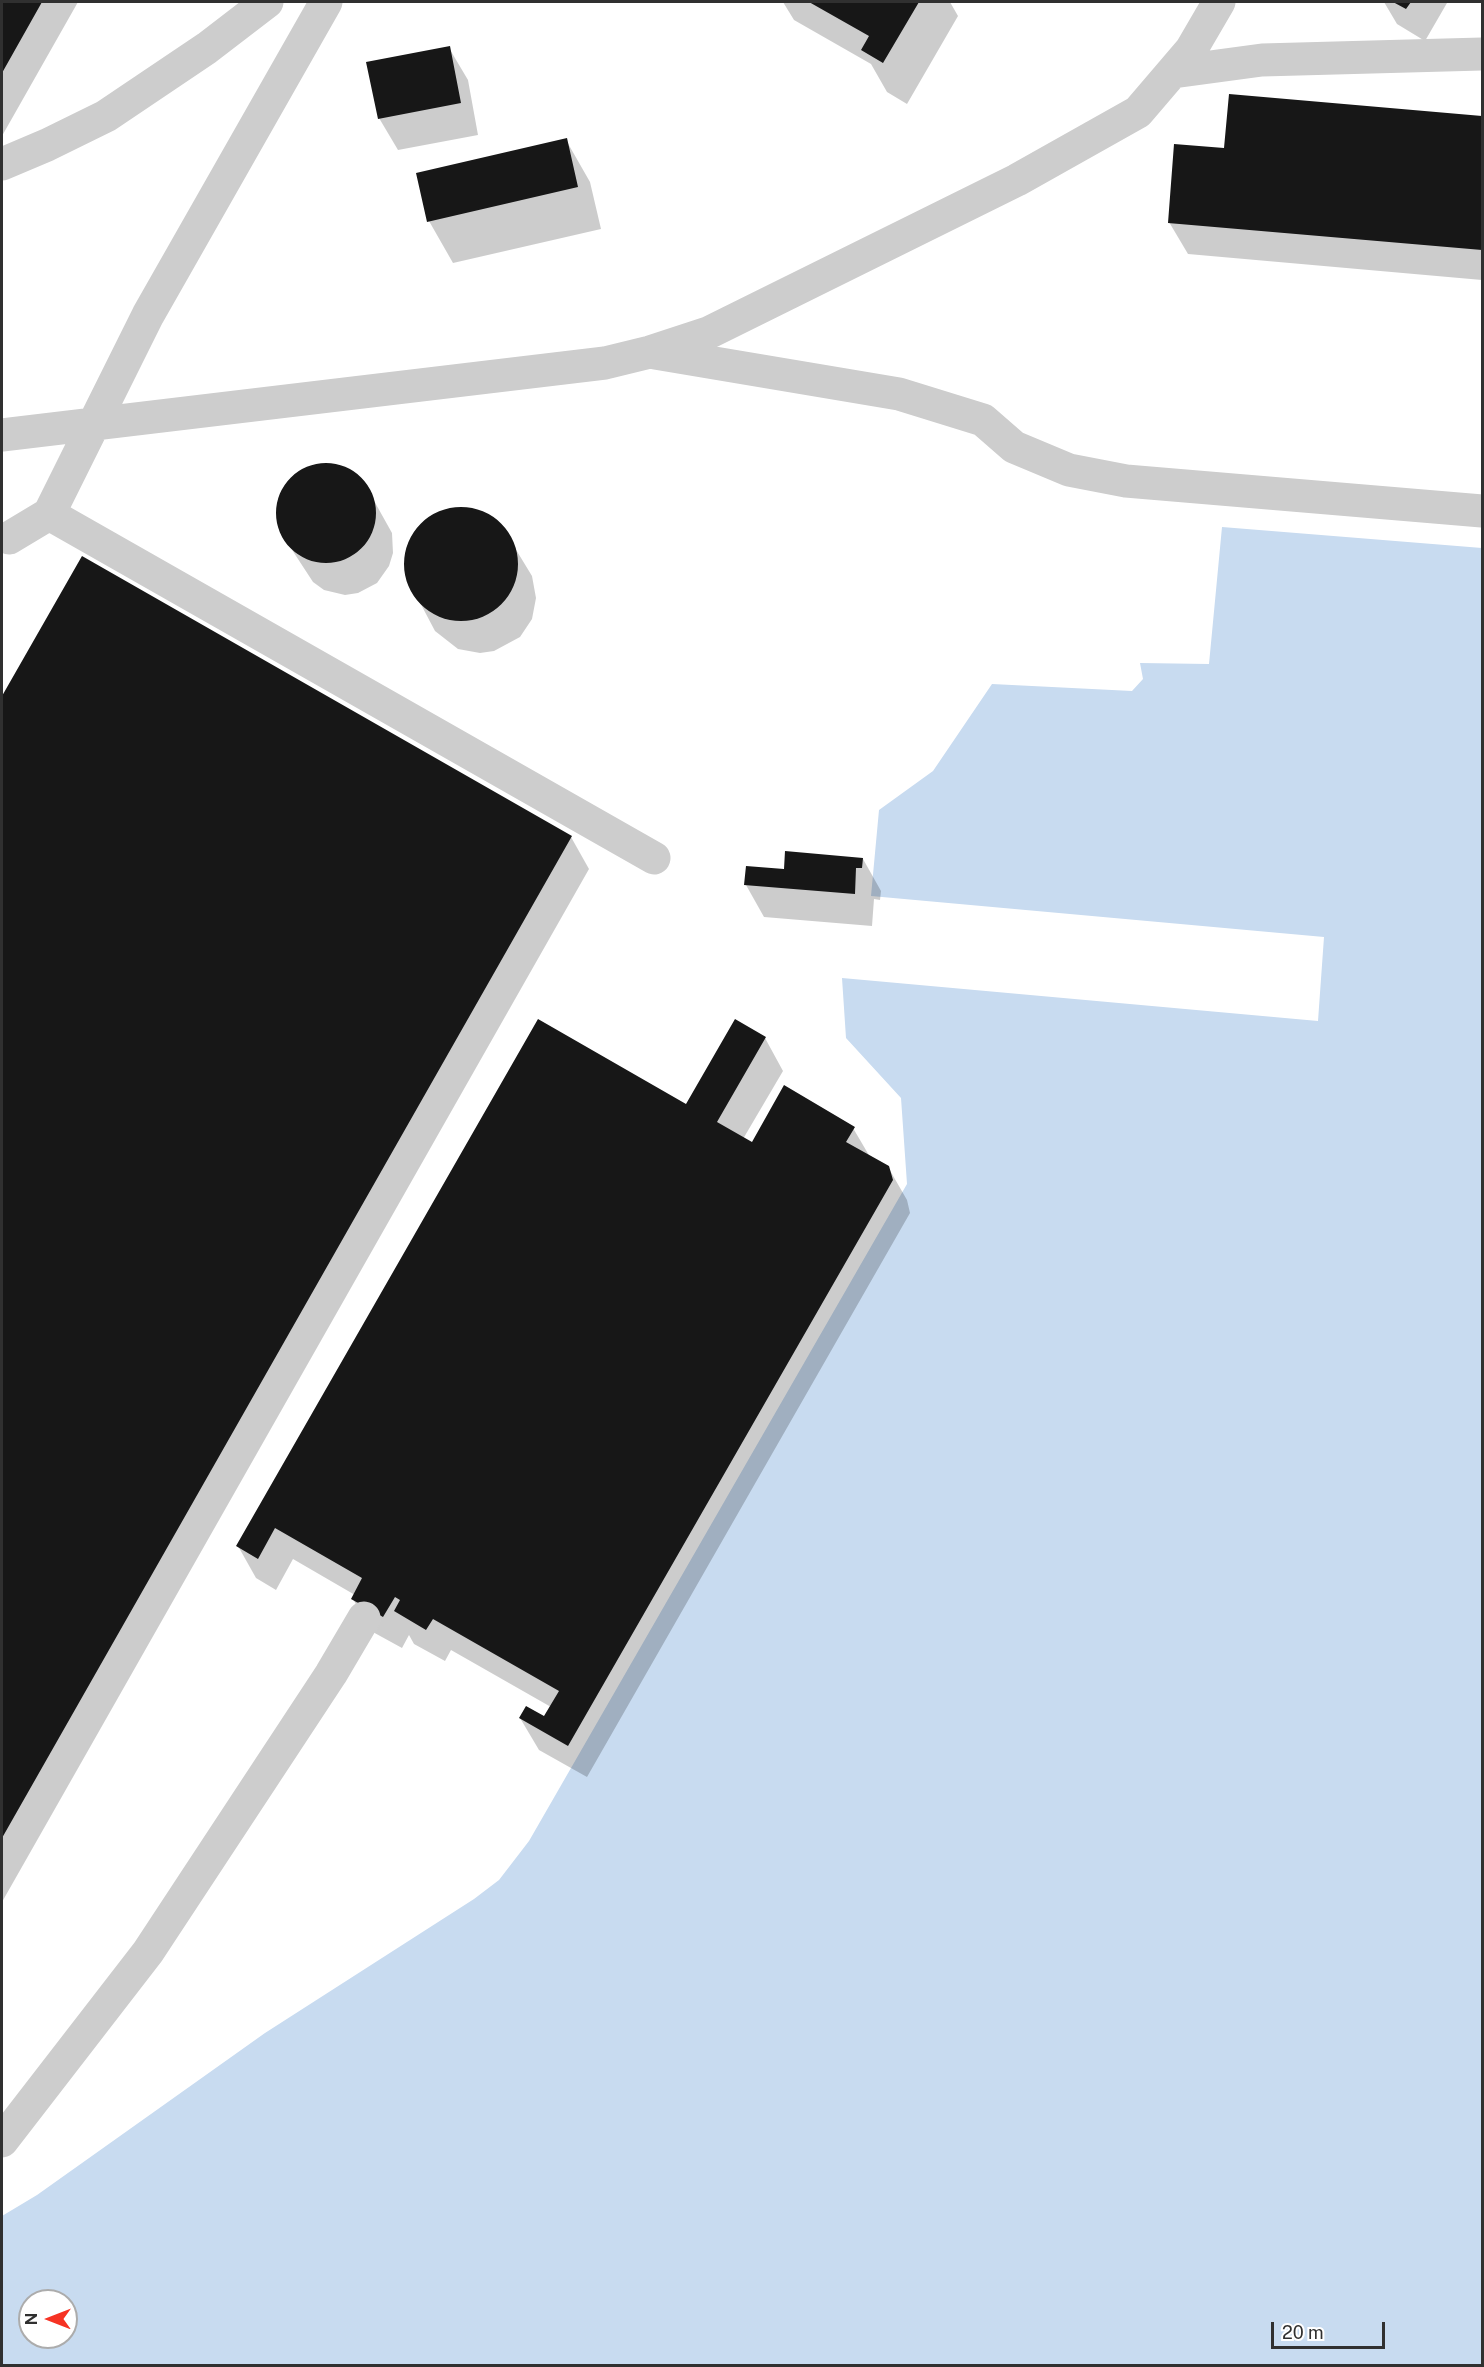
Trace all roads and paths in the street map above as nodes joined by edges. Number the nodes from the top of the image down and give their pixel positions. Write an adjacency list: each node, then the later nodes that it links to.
1 (267, 2): 6 (lane)
2 (326, 2): 8 (lane)
3 (1219, 2): 5 (lane)
4 (1482, 54): 5 (lane)
5 (1173, 72): 7 (lane)
6 (2, 164)
7 (650, 352): 8 (lane); 10 (lane)
8 (93, 423): 9 (lane); 11 (lane)
9 (2, 435)
10 (1482, 511)
11 (49, 514): 12 (lane); 13 (lane)
12 (4, 538)
13 (654, 858)
14 (364, 1618): 15 (lane)
15 (2, 2141)

